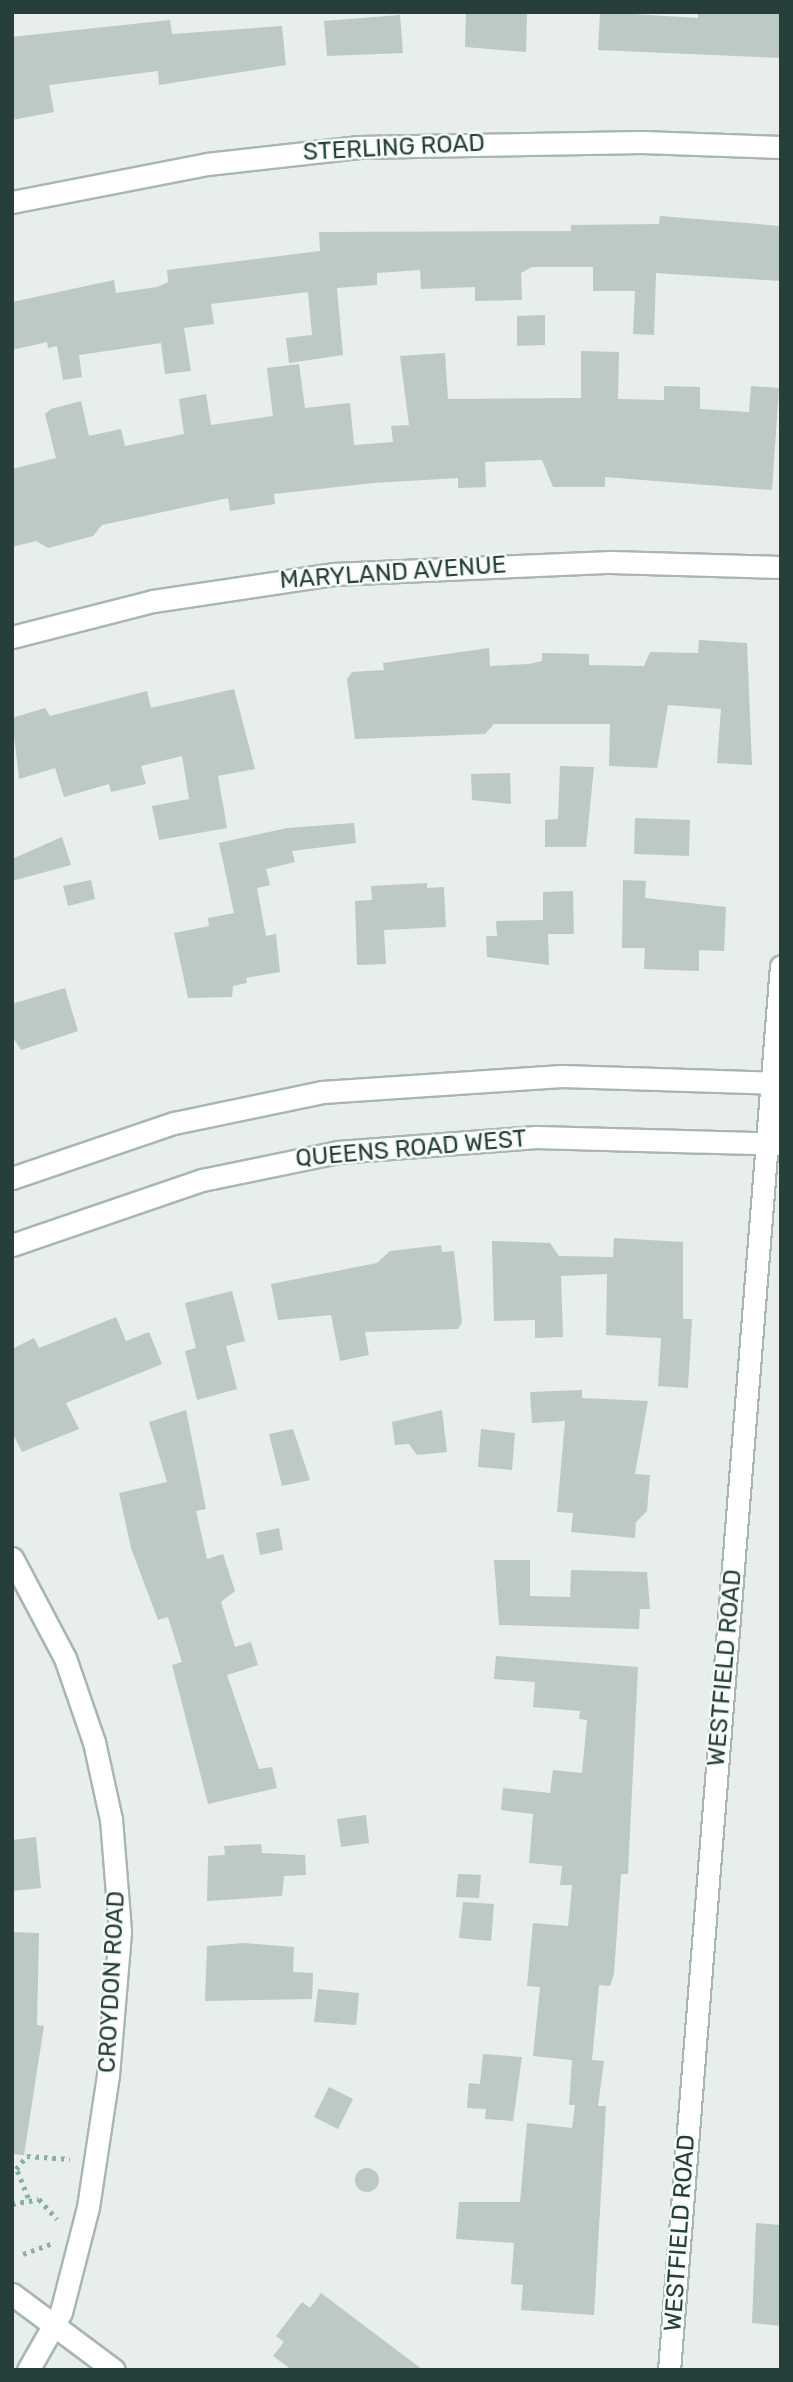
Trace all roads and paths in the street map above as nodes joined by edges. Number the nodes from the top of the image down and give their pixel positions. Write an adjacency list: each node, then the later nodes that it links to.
1 (781, 147): 2 (street, STERLING ROAD)
2 (12, 202)
3 (781, 567): 4 (street, MARYLAND AVENUE)
4 (12, 638)
5 (781, 966): 6 (street, WESTFIELD ROAD)
6 (776, 1083): 7 (street, WESTFIELD ROAD); 8 (street)
7 (774, 1143): 9 (street, QUEENS ROAD WEST); 21 (street, WESTFIELD ROAD)
8 (12, 1178)
9 (12, 1245)
10 (12, 1558): 18 (street, CROYDON ROAD)
11 (70, 2159): 12 (path)
12 (28, 2198): 13 (path); 14 (path)
13 (12, 2204)
14 (57, 2219)
15 (51, 2244): 16 (path)
16 (23, 2254)
17 (12, 2294): 18 (street)
18 (54, 2325): 19 (street, CROYDON ROAD); 20 (street)
19 (27, 2370)
20 (114, 2370)
21 (669, 2370)

